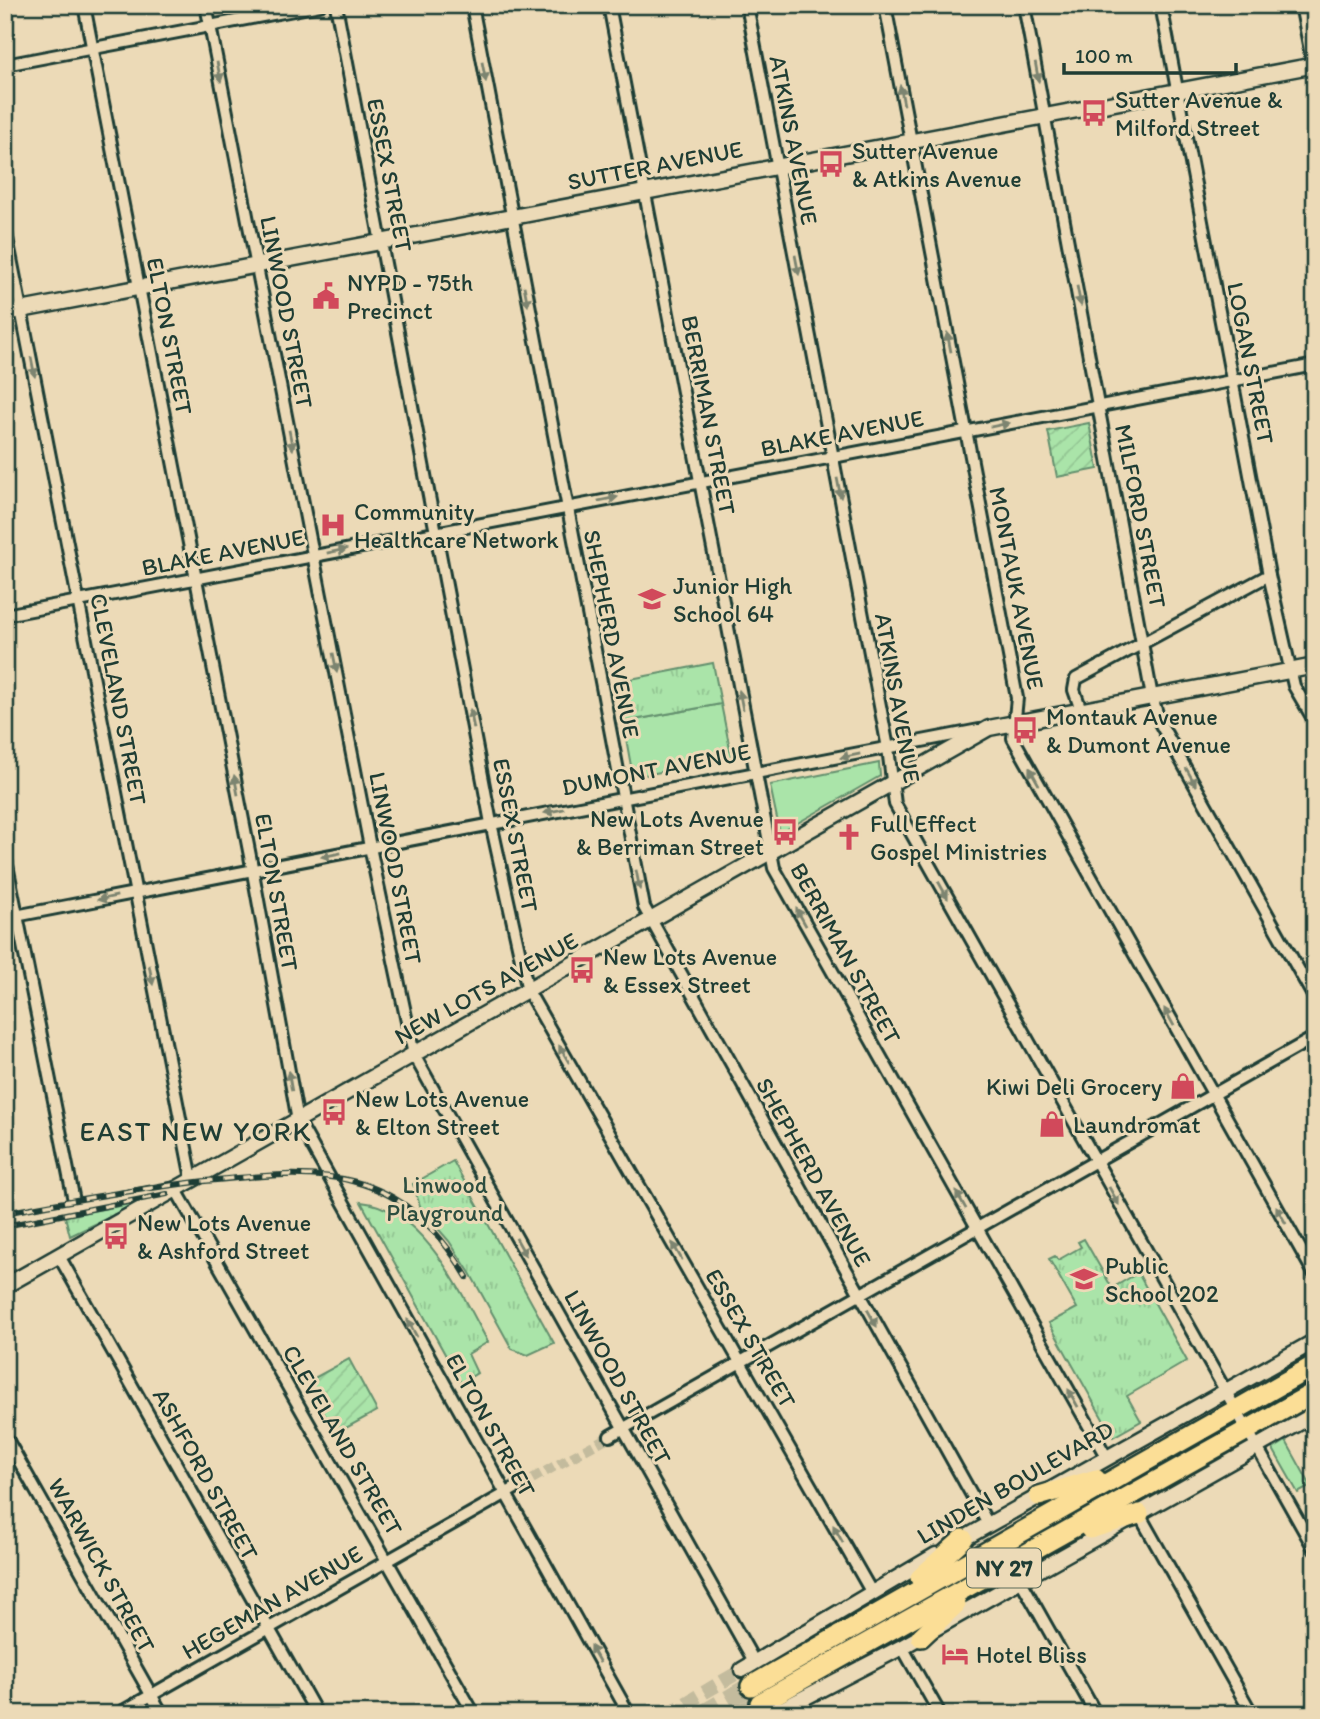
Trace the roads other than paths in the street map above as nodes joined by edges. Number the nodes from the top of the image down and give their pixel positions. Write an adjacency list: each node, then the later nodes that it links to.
1 (84, 5): 13 (street, ELTON STREET)
2 (206, 5): 12 (street, LINWOOD STREET)
3 (320, 5): 12 (street)
4 (336, 5): 23 (street, ESSEX STREET)
5 (472, 5): 21 (street, SHEPHERD AVENUE, one-way to 21)
6 (610, 5): 20 (street, BERRIMAN STREET)
7 (747, 5): 19 (street, ATKINS AVENUE)
8 (885, 5): 18 (street, MONTAUK AVENUE, one-way to 8)
9 (1024, 5): 17 (street, MILFORD STREET, one-way to 17)
10 (1161, 5): 16 (street, LOGAN STREET)
11 (1301, 5): 15 (street)
12 (210, 25): 13 (street); 24 (street, LINWOOD STREET, one-way to 24)
13 (93, 48): 14 (street); 25 (street, ELTON STREET)
14 (5, 65)
15 (1314, 67): 16 (street, SUTTER AVENUE)
16 (1177, 89): 17 (street, SUTTER AVENUE); 29 (street, LOGAN STREET)
17 (1044, 114): 18 (street, SUTTER AVENUE); 30 (street, MILFORD STREET, one-way to 30)
18 (911, 139): 19 (street, SUTTER AVENUE); 31 (street, MONTAUK AVENUE, one-way to 18)
19 (778, 164): 20 (street, SUTTER AVENUE); 32 (street, ATKINS AVENUE, one-way to 32)
20 (645, 190): 21 (street, SUTTER AVENUE); 33 (street, BERRIMAN STREET)
21 (511, 215): 23 (street, SUTTER AVENUE); 34 (street, SHEPHERD AVENUE, one-way to 34)
22 (5, 228): 26 (street, CLEVELAND STREET)
23 (381, 240): 24 (street, SUTTER AVENUE); 35 (street, ESSEX STREET)
24 (257, 264): 25 (street, SUTTER AVENUE); 36 (street, LINWOOD STREET, one-way to 36)
25 (139, 287): 26 (street, SUTTER AVENUE); 38 (street, ELTON STREET)
26 (22, 310): 27 (street, SUTTER AVENUE); 39 (street, CLEVELAND STREET, one-way to 39)
27 (5, 313)
28 (1315, 365): 29 (street, BLAKE AVENUE)
29 (1233, 381): 30 (street, BLAKE AVENUE); 37 (street, LOGAN STREET)
30 (1099, 406): 31 (street, BLAKE AVENUE, one-way to 30); 41 (street, MILFORD STREET)
31 (966, 431): 32 (street, BLAKE AVENUE); 47 (street, MONTAUK AVENUE)
32 (833, 456): 33 (street, BLAKE AVENUE); 49 (street, ATKINS AVENUE, one-way to 49)
33 (700, 481): 34 (street, BLAKE AVENUE, one-way to 33); 50 (street, BERRIMAN STREET, one-way to 33)
34 (567, 507): 35 (street, BLAKE AVENUE); 52 (street, SHEPHERD AVENUE)
35 (436, 531): 36 (street, BLAKE AVENUE, one-way to 35); 53 (street, ESSEX STREET, one-way to 35)
36 (314, 555): 38 (street, BLAKE AVENUE); 54 (street, LINWOOD STREET, one-way to 54)
37 (1269, 575): 41 (street); 43 (street, LOGAN STREET)
38 (196, 578): 39 (street, BLAKE AVENUE); 57 (street, ELTON STREET, one-way to 38)
39 (78, 601): 40 (street, BLAKE AVENUE); 58 (street, CLEVELAND STREET)
40 (5, 615)
41 (1144, 644): 44 (street, MILFORD STREET); 45 (street)
42 (1315, 666): 43 (street, DUMONT AVENUE)
43 (1290, 670): 44 (street, DUMONT AVENUE); 46 (street, LOGAN STREET)
44 (1152, 696): 45 (street, DUMONT AVENUE); 63 (street, MILFORD STREET, one-way to 63)
45 (1082, 710): 47 (street, DUMONT AVENUE)
46 (1315, 722)
47 (1017, 723): 48 (street, DUMONT AVENUE); 66 (street, MONTAUK AVENUE, one-way to 47)
48 (989, 729): 49 (street, DUMONT AVENUE); 51 (street, NEW LOTS AVENUE)
49 (888, 748): 50 (street, DUMONT AVENUE, one-way to 50); 51 (street, ATKINS AVENUE)
50 (755, 774): 52 (street, DUMONT AVENUE); 55 (street, BERRIMAN STREET)
51 (891, 786): 55 (street, NEW LOTS AVENUE); 68 (street, ATKINS AVENUE, one-way to 68)
52 (622, 799): 53 (street, DUMONT AVENUE, one-way to 53); 61 (street, SHEPHERD AVENUE, one-way to 61)
53 (491, 823): 54 (street, DUMONT AVENUE); 62 (street, ESSEX STREET)
54 (370, 847): 57 (street, DUMONT AVENUE, one-way to 57); 65 (street, LINWOOD STREET)
55 (771, 853): 61 (street, NEW LOTS AVENUE); 73 (street, BERRIMAN STREET, one-way to 55)
56 (5, 855): 59 (street)
57 (253, 870): 58 (street, DUMONT AVENUE); 67 (street, ELTON STREET, one-way to 57)
58 (135, 893): 59 (street, DUMONT AVENUE, one-way to 59); 69 (street, CLEVELAND STREET, one-way to 69)
59 (17, 916): 60 (street, DUMONT AVENUE); 71 (street)
60 (5, 918)
61 (650, 922): 62 (street, NEW LOTS AVENUE); 77 (street, SHEPHERD AVENUE)
62 (528, 991): 65 (street, NEW LOTS AVENUE); 79 (street, ESSEX STREET, one-way to 62)
63 (1315, 999)
64 (1315, 1037): 66 (street)
65 (414, 1055): 67 (street, NEW LOTS AVENUE); 85 (street, LINWOOD STREET, one-way to 85)
66 (1213, 1095): 68 (street); 75 (street, MONTAUK AVENUE, one-way to 66)
67 (298, 1121): 69 (street, NEW LOTS AVENUE); 93 (street, ELTON STREET, one-way to 67)
68 (1095, 1161): 73 (street); 81 (street, ATKINS AVENUE, one-way to 81)
69 (192, 1179): 70 (street, NEW LOTS AVENUE)
70 (175, 1188): 71 (street); 74 (street, NEW LOTS AVENUE); 100 (street, CLEVELAND STREET)
71 (75, 1206): 72 (street)
72 (5, 1219)
73 (977, 1228): 77 (street); 90 (street, BERRIMAN STREET, one-way to 73)
74 (59, 1256): 76 (street, NEW LOTS AVENUE); 105 (street, ASHFORD STREET)
75 (1315, 1275)
76 (5, 1286)
77 (859, 1295): 79 (street); 96 (street, SHEPHERD AVENUE, one-way to 96)
78 (1315, 1341): 81 (street, LINDEN BOULEVARD)
79 (741, 1362): 85 (street); 103 (street, ESSEX STREET, one-way to 79)
80 (1315, 1365): 83 (highway, LINDEN BOULEVARD / NY 27)
81 (1225, 1391): 83 (street, ATKINS AVENUE); 90 (street, LINDEN BOULEVARD)
82 (1315, 1392): 86 (highway, NY 27)
83 (1235, 1410): 86 (street, ATKINS AVENUE); 91 (highway, LINDEN BOULEVARD / NY 27)
84 (1314, 1415): 89 (street)
85 (623, 1429): 88 (street); 108 (street, LINWOOD STREET)
86 (1247, 1430): 89 (street, ATKINS AVENUE); 98 (highway, NY 27)
87 (5, 1436): 109 (street, WARWICK STREET)
88 (610, 1436)
89 (1257, 1448): 95 (street); 99 (street, ATKINS AVENUE)
90 (1107, 1458): 94 (street, LINDEN BOULEVARD)
91 (1127, 1471): 94 (highway); 104 (highway, LINDEN BOULEVARD / NY 27)
92 (519, 1486): 93 (street, HEGEMAN AVENUE)
93 (505, 1494): 100 (street, HEGEMAN AVENUE); 114 (street, ELTON STREET, one-way to 93)
94 (1038, 1496): 96 (street, LINDEN BOULEVARD)
95 (1139, 1514): 98 (highway); 102 (street); 117 (street)
96 (988, 1524): 97 (street, LINDEN BOULEVARD)
97 (963, 1539): 103 (street, LINDEN BOULEVARD); 104 (highway)
98 (1052, 1541): 101 (highway, NY 27)
99 (1315, 1550)
100 (387, 1561): 105 (street, HEGEMAN AVENUE); 113 (street, CLEVELAND STREET)
101 (985, 1579): 106 (highway); 108 (highway, NY 27)
102 (1021, 1581): 106 (street); 116 (street)
103 (872, 1593): 108 (street, LINDEN BOULEVARD)
104 (890, 1605): 108 (highway, LINDEN BOULEVARD / NY 27)
105 (269, 1628): 109 (street, HEGEMAN AVENUE); 112 (street, ASHFORD STREET)
106 (921, 1637): 107 (street)
107 (902, 1647): 108 (street); 115 (street)
108 (764, 1694)
109 (151, 1695): 110 (street, HEGEMAN AVENUE); 111 (street, WARWICK STREET)
110 (118, 1714)
111 (162, 1714)
112 (317, 1714)
113 (474, 1714)
114 (629, 1714)
115 (940, 1714)
116 (1096, 1714)
117 (1252, 1714)

